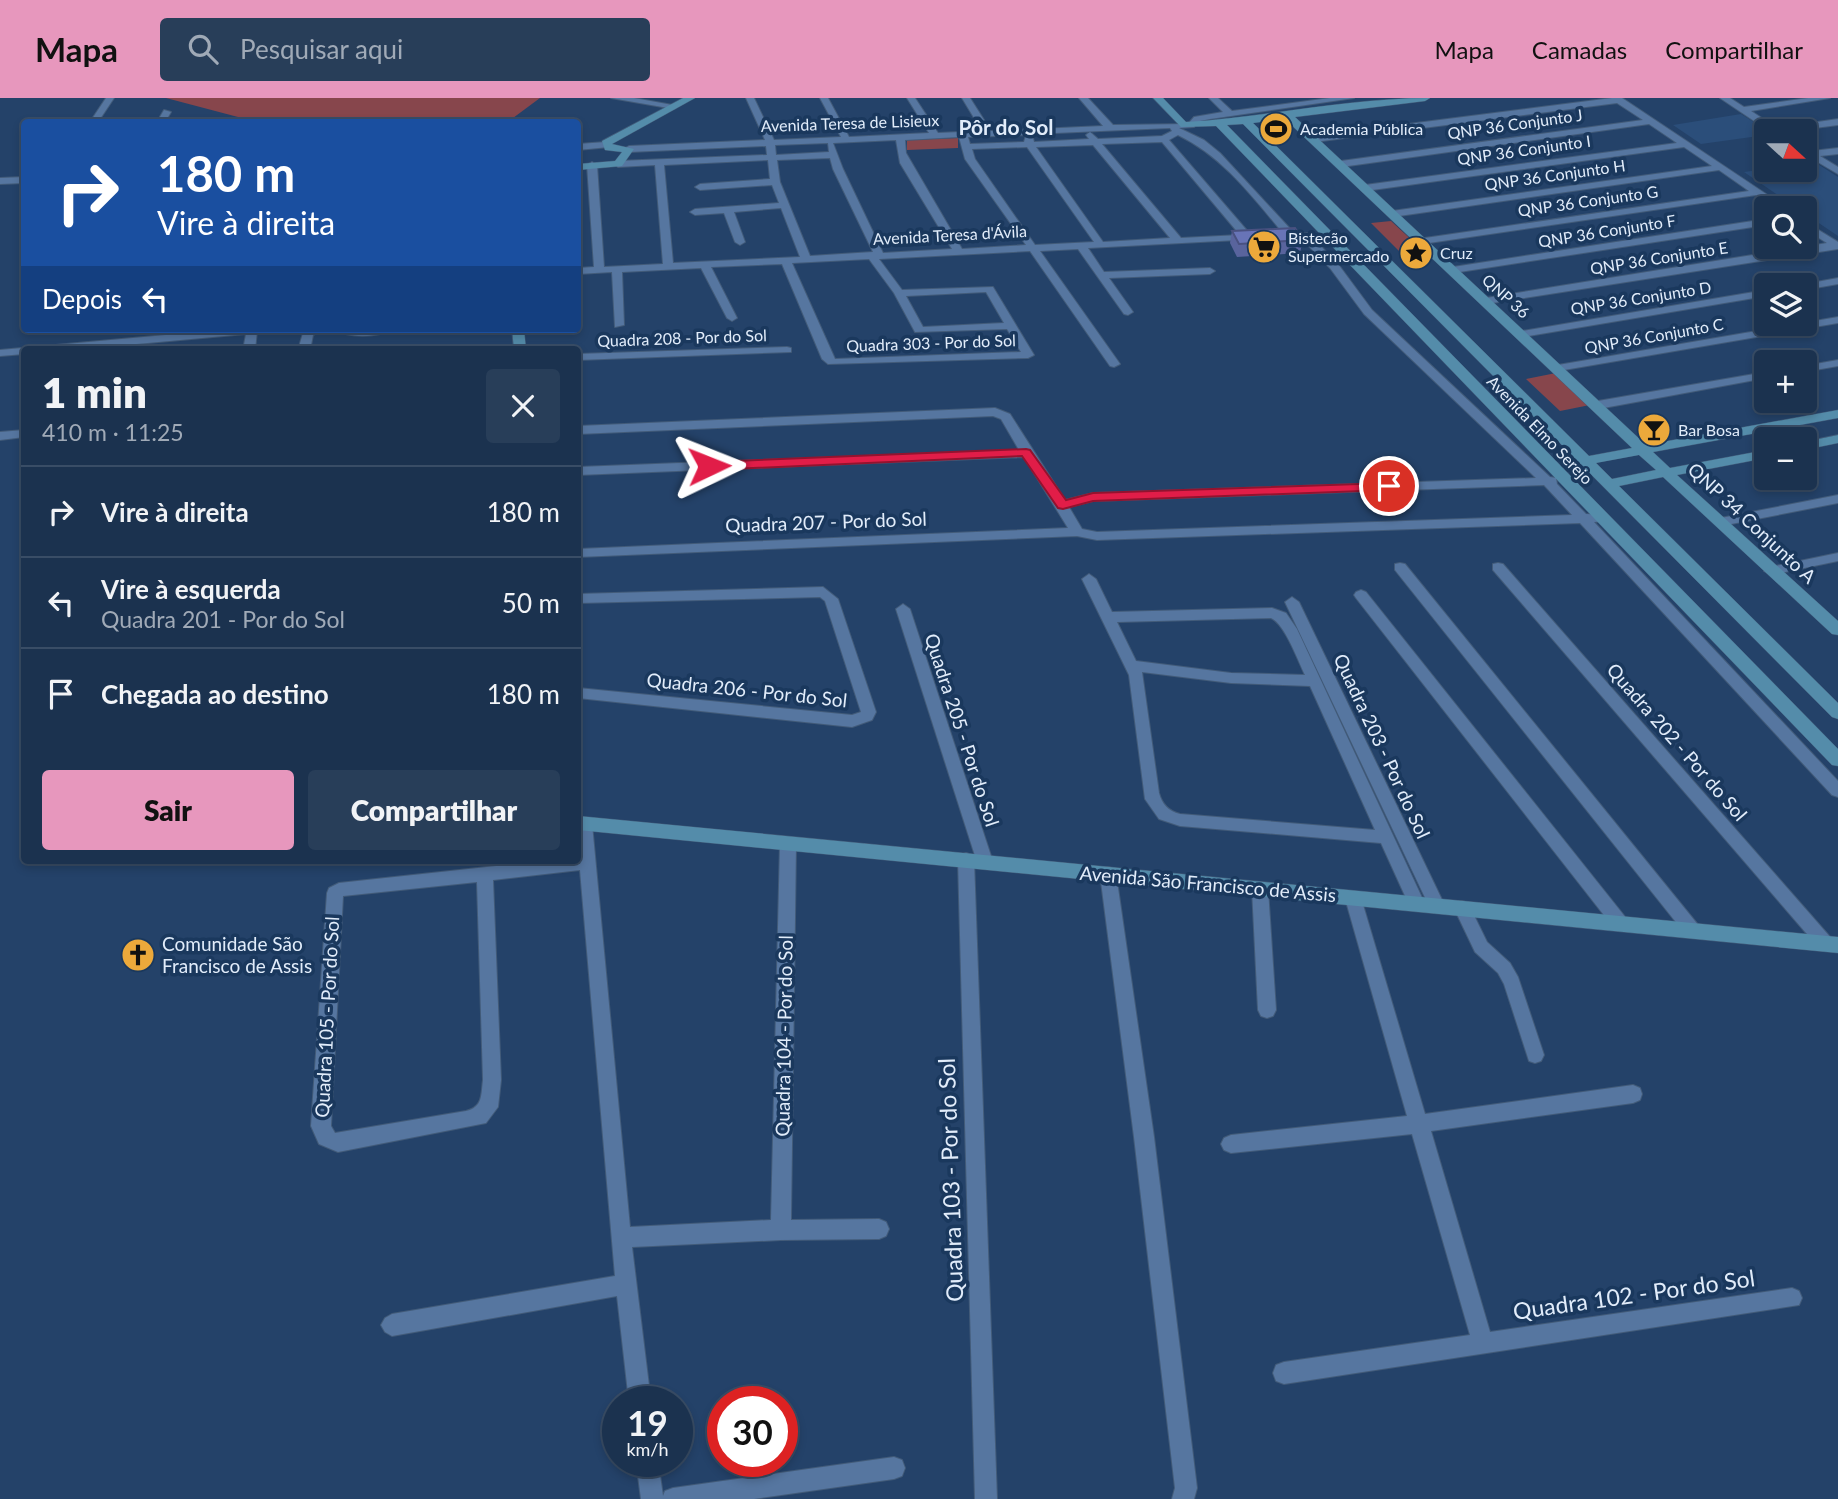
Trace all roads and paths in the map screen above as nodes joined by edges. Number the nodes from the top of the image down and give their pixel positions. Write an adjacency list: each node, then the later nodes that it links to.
1 (110, 98): 22 (street)
2 (615, 98): 18 (street)
3 (690, 98): 18 (street)
4 (750, 98): 43 (street)
5 (824, 98): 38 (street)
6 (911, 98): 36 (street)
7 (966, 98): 34 (street)
8 (1083, 98): 31 (street)
9 (1158, 98): 30 (street)
10 (1213, 98): 28 (street)
11 (1279, 98): 20 (street)
12 (1350, 98): 20 (street)
13 (1425, 98): 17 (street)
14 (1724, 98): 19 (street)
15 (1826, 98): 19 (street)
16 (1618, 99): 26 (street); 40 (street)
17 (1387, 100): 20 (street)
18 (674, 106): 44 (street)
19 (1741, 110): 24 (street)
20 (1288, 111): 25 (street); 28 (street); 40 (street, QNP 36)
21 (167, 112): 23 (street)
22 (96, 119)
23 (163, 119)
24 (1756, 119)
25 (1245, 121): 28 (street); 87 (street, Avenida Elmo Serejo)
26 (1652, 121): 46 (street); 56 (street, QNP 36 Conjunto J)
27 (1838, 122): 29 (street)
28 (1225, 123): 30 (street); 30 (street); 74 (street, Avenida Elmo Serejo)
29 (1817, 125)
30 (1181, 127): 31 (street, Avenida Teresa de Lisieux); 39 (street); 77 (street)
31 (1110, 128): 32 (street, Avenida Teresa de Lisieux)
32 (1086, 129): 33 (street, Avenida Teresa de Lisieux); 42 (street)
33 (1029, 131): 34 (street, Avenida Teresa de Lisieux); 45 (street)
34 (988, 133): 35 (street, Avenida Teresa de Lisieux)
35 (963, 134): 36 (street, Avenida Teresa de Lisieux); 48 (street)
36 (935, 136): 37 (street, Avenida Teresa de Lisieux)
37 (900, 137): 38 (street, Avenida Teresa de Lisieux); 86 (street)
38 (846, 139): 41 (street, Avenida Teresa de Lisieux)
39 (1164, 139): 42 (street); 78 (street)
40 (1314, 139): 56 (street, QNP 36)
41 (830, 140): 43 (street, Avenida Teresa de Lisieux); 52 (street, Quadra 303 - Por do Sol)
42 (1093, 141): 45 (street); 79 (street)
43 (770, 142): 49 (street, Avenida Teresa de Lisieux); 53 (street)
44 (606, 144): 47 (street); 49 (street, Avenida Teresa de Lisieux)
45 (1030, 144): 48 (street); 82 (street)
46 (1688, 144): 60 (street); 66 (street, QNP 36 Conjunto I)
47 (581, 147)
48 (965, 147): 84 (street)
49 (629, 149): 57 (street)
50 (1838, 151): 51 (street)
51 (1817, 152)
52 (832, 155): 53 (street); 88 (street, Quadra 303 - Por do Sol)
53 (770, 158): 55 (street); 64 (street)
54 (1817, 158): 61 (street)
55 (659, 162): 57 (street); 94 (street)
56 (1341, 163): 66 (street, QNP 36)
57 (618, 164): 58 (street)
58 (592, 165): 59 (street); 98 (street)
59 (581, 167)
60 (1722, 167): 67 (street); 72 (street, QNP 36 Conjunto H)
61 (1838, 172)
62 (21, 180): 63 (street)
63 (0, 181)
64 (775, 182): 65 (street); 69 (street)
65 (700, 187)
66 (1365, 188): 72 (street, QNP 36)
67 (1759, 192): 68 (street); 80 (street, QNP 36 Conjunto G)
68 (1765, 196)
69 (785, 205): 70 (street); 90 (street)
70 (728, 209): 71 (street); 81 (street)
71 (695, 212)
72 (1392, 214): 80 (street, QNP 36)
73 (1754, 224): 99 (street, QNP 36 Conjunto F)
74 (1325, 233): 76 (street, Avenida Teresa d'Ávila); 89 (street, Avenida Elmo Serejo)
75 (1817, 233): 85 (street)
76 (1304, 235): 77 (street, Avenida Teresa d'Ávila); 95 (street)
77 (1280, 236): 78 (street, Avenida Teresa d'Ávila)
78 (1247, 237): 79 (street, Avenida Teresa d'Ávila)
79 (1178, 241): 82 (street, Avenida Teresa d'Ávila)
80 (1422, 241): 99 (street, QNP 36)
81 (740, 242)
82 (1100, 244): 83 (street, Avenida Teresa d'Ávila)
83 (1080, 245): 84 (street, Avenida Teresa d'Ávila); 102 (street)
84 (1030, 246): 86 (street, Avenida Teresa d'Ávila); 121 (street)
85 (1837, 246): 107 (street, QNP 36 Conjunto E)
86 (958, 250): 88 (street, Avenida Teresa d'Ávila)
87 (1373, 252): 89 (street); 93 (street, Avenida Elmo Serejo)
88 (875, 255): 90 (street, Avenida Teresa d'Ávila); 105 (street, Quadra 303 - Por do Sol)
89 (1345, 255): 96 (street, Avenida Elmo Serejo)
90 (806, 258): 91 (street, Avenida Teresa d'Ávila)
91 (785, 260): 92 (street, Avenida Teresa d'Ávila); 112 (street, Quadra 303 - Por do Sol)
92 (704, 264): 94 (street, Avenida Teresa d'Ávila); 109 (street, Quadra 208 - Por do Sol)
93 (1387, 265): 96 (street); 135 (street, Avenida Elmo Serejo)
94 (668, 266): 97 (street, Avenida Teresa d'Ávila)
95 (1334, 266): 96 (street); 139 (street)
96 (1356, 267): 138 (street, Avenida Elmo Serejo)
97 (617, 269): 98 (street, Avenida Teresa d'Ávila); 111 (street, Quadra 208 - Por do Sol)
98 (598, 270): 100 (street, Avenida Teresa d'Ávila)
99 (1453, 270): 107 (street, QNP 36)
100 (581, 271)
101 (1210, 271): 102 (street)
102 (1101, 275): 108 (street)
103 (1838, 281): 104 (street)
104 (1817, 285)
105 (899, 293): 112 (street, Quadra 303 - Por do Sol); 112 (street, Quadra 303 - Por do Sol)
106 (1754, 295): 114 (street, QNP 36 Conjunto D)
107 (1486, 302): 114 (street, QNP 36)
108 (1128, 312)
109 (732, 318)
110 (1838, 320): 123 (street, QNP 36 Conjunto C)
111 (619, 325)
112 (1012, 326)
113 (222, 333): 115 (street)
114 (1522, 334): 123 (street, QNP 36)
115 (77, 346)
116 (21, 351): 118 (street)
117 (787, 351): 119 (street, Quadra 208 - Por do Sol)
118 (0, 352)
119 (581, 357)
120 (1838, 363): 122 (street)
121 (1114, 364)
122 (1817, 367)
123 (1558, 368): 125 (street, QNP 36)
124 (1754, 377): 125 (street)
125 (1598, 405): 132 (street, QNP 36)
126 (1838, 414): 132 (street)
127 (581, 430): 133 (street)
128 (21, 434): 129 (street)
129 (0, 436)
130 (1838, 439): 131 (street)
131 (1817, 443)
132 (1645, 450): 135 (street); 137 (street, QNP 36)
133 (1026, 453): 136 (street); 142 (street)
134 (1754, 456): 137 (street)
135 (1583, 461): 140 (street, Avenida Elmo Serejo)
136 (581, 471)
137 (1670, 473): 140 (street); 145 (street, QNP 34 Conjunto A)
138 (1564, 480): 139 (street); 143 (street, Avenida Elmo Serejo)
139 (1548, 481): 142 (street); 144 (street)
140 (1606, 484): 162 (street, Avenida Elmo Serejo)
141 (1838, 499): 145 (street)
142 (1063, 505): 146 (street)
143 (1601, 518): 144 (street, Quadra 207 - Por do Sol); 163 (street, Avenida Elmo Serejo)
144 (1585, 519): 146 (street, Quadra 207 - Por do Sol); 164 (street)
145 (1721, 522): 151 (street, QNP 34 Conjunto A)
146 (1077, 532): 147 (street, Quadra 207 - Por do Sol)
147 (581, 553)
148 (1838, 557): 151 (street)
149 (1401, 567): 180 (street)
150 (1498, 567): 181 (street, Quadra 202 - Por do Sol)
151 (1771, 571): 158 (street, QNP 34 Conjunto A)
152 (1089, 579): 157 (street)
153 (1361, 596): 179 (street)
154 (581, 599): 161 (street, Quadra 206 - Por do Sol)
155 (1292, 602): 177 (street, Quadra 203 - Por do Sol)
156 (903, 609): 168 (street, Quadra 205 - Por do Sol)
157 (1107, 617): 159 (street); 160 (street)
158 (1835, 623)
159 (1130, 665): 160 (street); 166 (street)
160 (1315, 681): 166 (street)
161 (581, 693)
162 (1838, 713)
163 (1838, 760)
164 (1838, 791)
165 (581, 824): 167 (street, Avenida São Francisco de Assis); 169 (street)
166 (1386, 837): 176 (street)
167 (788, 843): 168 (street, Avenida São Francisco de Assis); 188 (street, Quadra 104 - Por do Sol)
168 (975, 861): 173 (street, Avenida São Francisco de Assis); 200 (street, Quadra 103 - Por do Sol)
169 (586, 863): 171 (street, Quadra 105 - Por do Sol); 189 (street)
170 (577, 864): 172 (street, Quadra 105 - Por do Sol)
171 (581, 864)
172 (485, 874): 172 (street, Quadra 105 - Por do Sol)
173 (1108, 874): 174 (street, Avenida São Francisco de Assis); 201 (street)
174 (1261, 889): 175 (street, Avenida São Francisco de Assis); 182 (street)
175 (1353, 898): 176 (street, Avenida São Francisco de Assis); 185 (street)
176 (1417, 904): 177 (street, Avenida São Francisco de Assis)
177 (1437, 906): 178 (street, Avenida São Francisco de Assis)
178 (1462, 908): 179 (street, Avenida São Francisco de Assis); 183 (street)
179 (1620, 923): 180 (street, Avenida São Francisco de Assis)
180 (1693, 930): 181 (street, Avenida São Francisco de Assis)
181 (1832, 944)
182 (1267, 1010)
183 (1535, 1055)
184 (1633, 1094): 185 (street)
185 (1419, 1124): 186 (street); 193 (street)
186 (1231, 1144)
187 (878, 1229): 188 (street)
188 (781, 1230): 189 (street)
189 (621, 1237): 190 (street)
190 (626, 1284): 192 (street); 195 (street)
191 (1792, 1298): 193 (street, Quadra 102 - Por do Sol)
192 (392, 1325)
193 (1483, 1343): 194 (street, Quadra 102 - Por do Sol)
194 (1284, 1373)
195 (638, 1386)
196 (894, 1468): 199 (street)
197 (649, 1477): 198 (street)
198 (652, 1499)
199 (673, 1499)
200 (986, 1499)
201 (1183, 1499)

